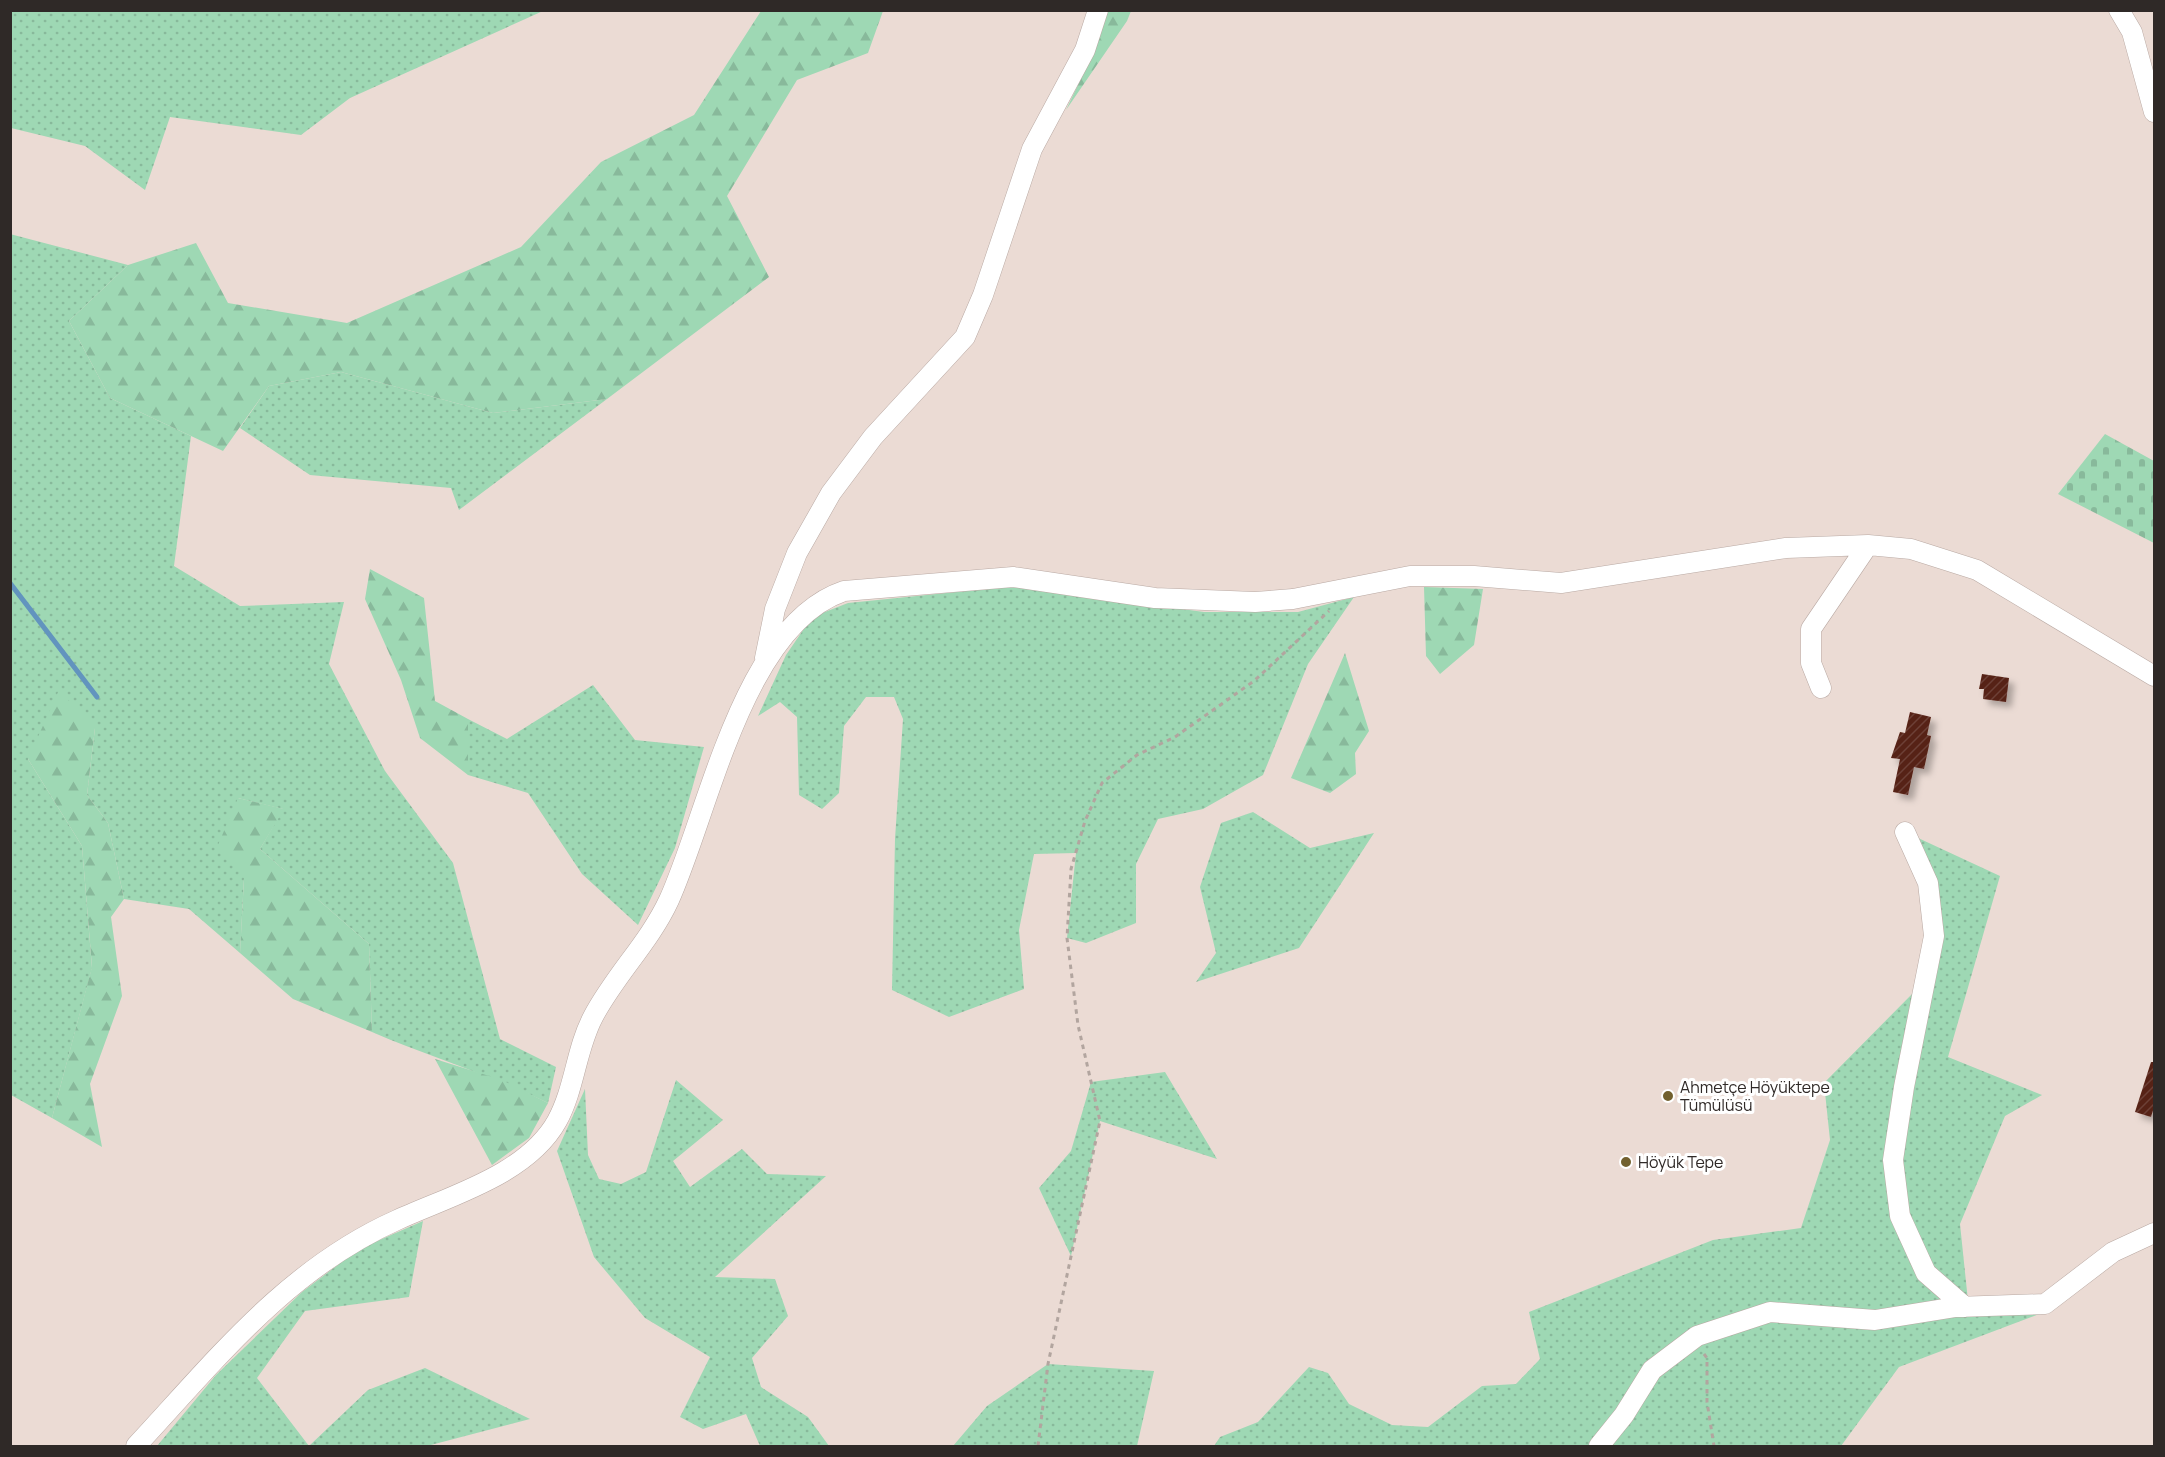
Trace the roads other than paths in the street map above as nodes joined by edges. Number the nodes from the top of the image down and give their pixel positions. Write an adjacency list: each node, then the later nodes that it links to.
1 (1098, 10): 5 (street)
2 (2122, 12): 3 (street)
3 (2154, 112)
4 (1868, 545): 5 (street); 6 (street); 7 (street)
5 (763, 668): 11 (street)
6 (2154, 676)
7 (1821, 688)
8 (1905, 832): 10 (street)
9 (2154, 1233): 10 (street)
10 (1965, 1307): 12 (street)
11 (136, 1446)
12 (1599, 1446)

